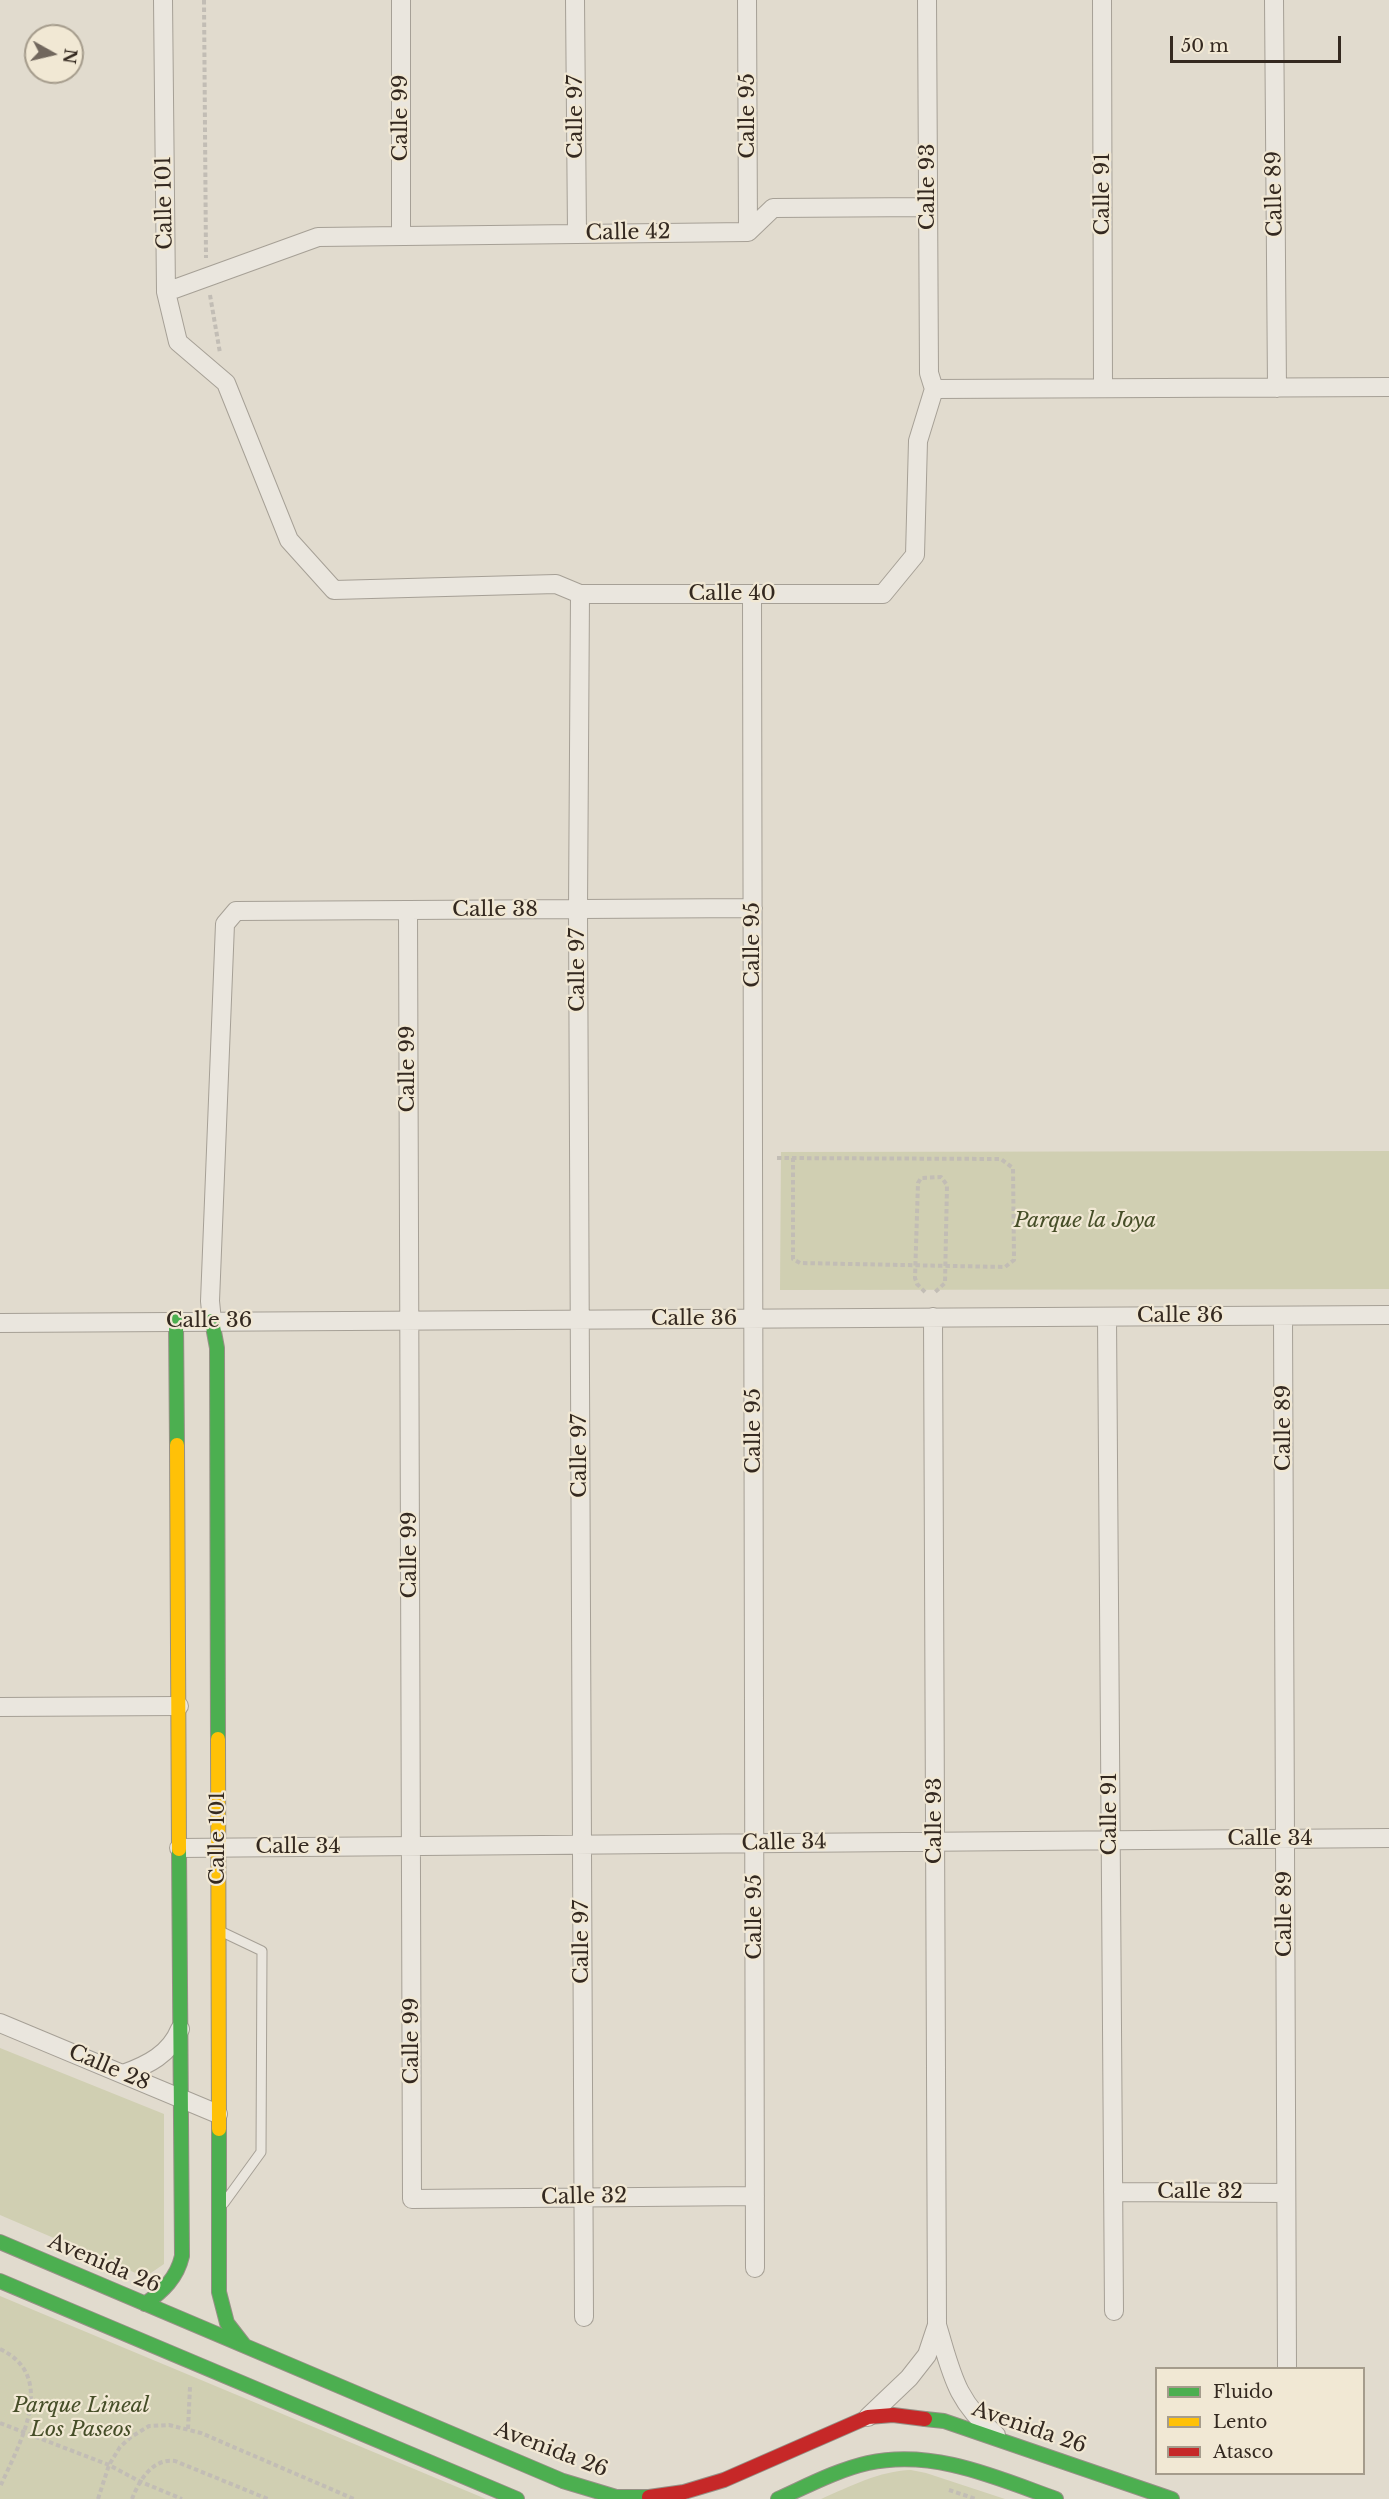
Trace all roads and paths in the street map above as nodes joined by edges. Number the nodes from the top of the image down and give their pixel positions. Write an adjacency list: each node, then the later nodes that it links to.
1 (163, 0): 14 (street, Calle 101)
2 (204, 0): 13 (path)
3 (401, 0): 12 (street, Calle 99)
4 (574, 0): 11 (street, Calle 97)
5 (747, 0): 10 (street, Calle 95)
6 (927, 0): 9 (street, Calle 93)
7 (1102, 0): 18 (street, Calle 91)
8 (1274, 0): 19 (street, Calle 89)
9 (928, 207): 10 (street); 15 (street, Calle 93)
10 (748, 232): 11 (street, Calle 42)
11 (577, 234): 12 (street, Calle 42)
12 (401, 236): 13 (street, Calle 42)
13 (207, 276): 14 (street, Calle 42); 16 (path)
14 (166, 292): 16 (street, Calle 101)
15 (932, 381): 18 (street); 22 (street, Calle 93)
16 (226, 383): 20 (street, Calle 40)
17 (1389, 387): 19 (street)
18 (1103, 388): 19 (street)
19 (1277, 388)
20 (580, 594): 21 (street, Calle 40); 24 (street, Calle 97)
21 (752, 594): 22 (street, Calle 40); 23 (street, Calle 95)
22 (884, 594)
23 (753, 908): 24 (street, Calle 38); 36 (street, Calle 95)
24 (578, 909): 25 (street, Calle 38); 37 (street, Calle 97)
25 (408, 910): 38 (street, Calle 99); 40 (street, Calle 38)
26 (777, 1158): 27 (path)
27 (794, 1158): 28 (path); 29 (path)
28 (915, 1266): 29 (path); 29 (path); 30 (path)
29 (946, 1266): 31 (path)
30 (925, 1292)
31 (935, 1293)
32 (1389, 1315): 33 (street, Calle 36)
33 (1283, 1316): 35 (street, Calle 36); 45 (street, Calle 89)
34 (933, 1317): 35 (street, Calle 36); 36 (street, Calle 36); 47 (street, Calle 93)
35 (1107, 1317): 46 (street, Calle 91)
36 (753, 1318): 37 (street, Calle 36); 48 (street, Calle 95)
37 (579, 1319): 38 (street, Calle 36); 49 (street, Calle 97)
38 (409, 1320): 40 (street, Calle 36); 50 (street, Calle 99)
39 (176, 1321): 40 (street, Calle 36); 41 (street, Calle 36); 42 (street, Calle 101)
40 (212, 1321): 51 (street, Calle 101)
41 (0, 1323)
42 (179, 1706): 43 (street); 52 (street, Calle 101)
43 (0, 1707)
44 (1389, 1838): 45 (street, Calle 34)
45 (1285, 1839): 46 (street, Calle 34); 60 (street, Calle 89)
46 (1110, 1840): 47 (street, Calle 34); 59 (street, Calle 91)
47 (935, 1842): 48 (street, Calle 34); 71 (street, Calle 93)
48 (754, 1843): 49 (street, Calle 34); 61 (street, Calle 95)
49 (582, 1845): 50 (street, Calle 34); 62 (street, Calle 97)
50 (411, 1846): 51 (street, Calle 34); 63 (street, Calle 99)
51 (218, 1847): 52 (street, Calle 34); 53 (street, Calle 101)
52 (179, 1848): 55 (street, Calle 101)
53 (218, 1930): 58 (street, Calle 101); 64 (lane)
54 (0, 2023): 56 (street, Calle 28)
55 (180, 2027): 56 (street); 57 (street, Calle 101)
56 (123, 2074): 57 (street, Calle 28)
57 (181, 2098): 58 (street, Calle 28); 68 (street, Calle 101)
58 (218, 2114): 64 (street, Calle 101)
59 (1113, 2192): 60 (street, Calle 32); 69 (street, Calle 91)
60 (1286, 2193): 74 (street, Calle 89)
61 (755, 2196): 62 (street, Calle 32); 66 (street, Calle 95)
62 (583, 2198): 63 (street, Calle 32); 70 (street, Calle 97)
63 (412, 2199)
64 (218, 2211): 72 (street, Calle 101)
65 (0, 2242): 68 (street, Avenida 26)
66 (756, 2268)
67 (0, 2282): 89 (street)
68 (145, 2304): 72 (street, Avenida 26)
69 (1114, 2311)
70 (584, 2317)
71 (937, 2325): 76 (street, Calle 93); 80 (street, Calle 93)
72 (246, 2347): 76 (street, Avenida 26)
73 (0, 2349): 79 (path)
74 (1287, 2367)
75 (190, 2383): 78 (path)
76 (867, 2417): 80 (street, Avenida 26)
77 (0, 2423): 79 (path)
78 (188, 2429): 81 (path); 88 (path)
79 (24, 2434): 81 (path); 83 (path)
80 (1002, 2440): 92 (street, Avenida 26)
81 (109, 2465): 82 (path); 84 (path)
82 (139, 2481): 85 (path); 86 (path); 87 (path)
83 (0, 2487)
84 (98, 2499)
85 (132, 2499)
86 (182, 2499)
87 (268, 2499)
88 (354, 2499)
89 (517, 2499)
90 (778, 2499): 91 (street)
91 (1056, 2499)
92 (1172, 2499)

